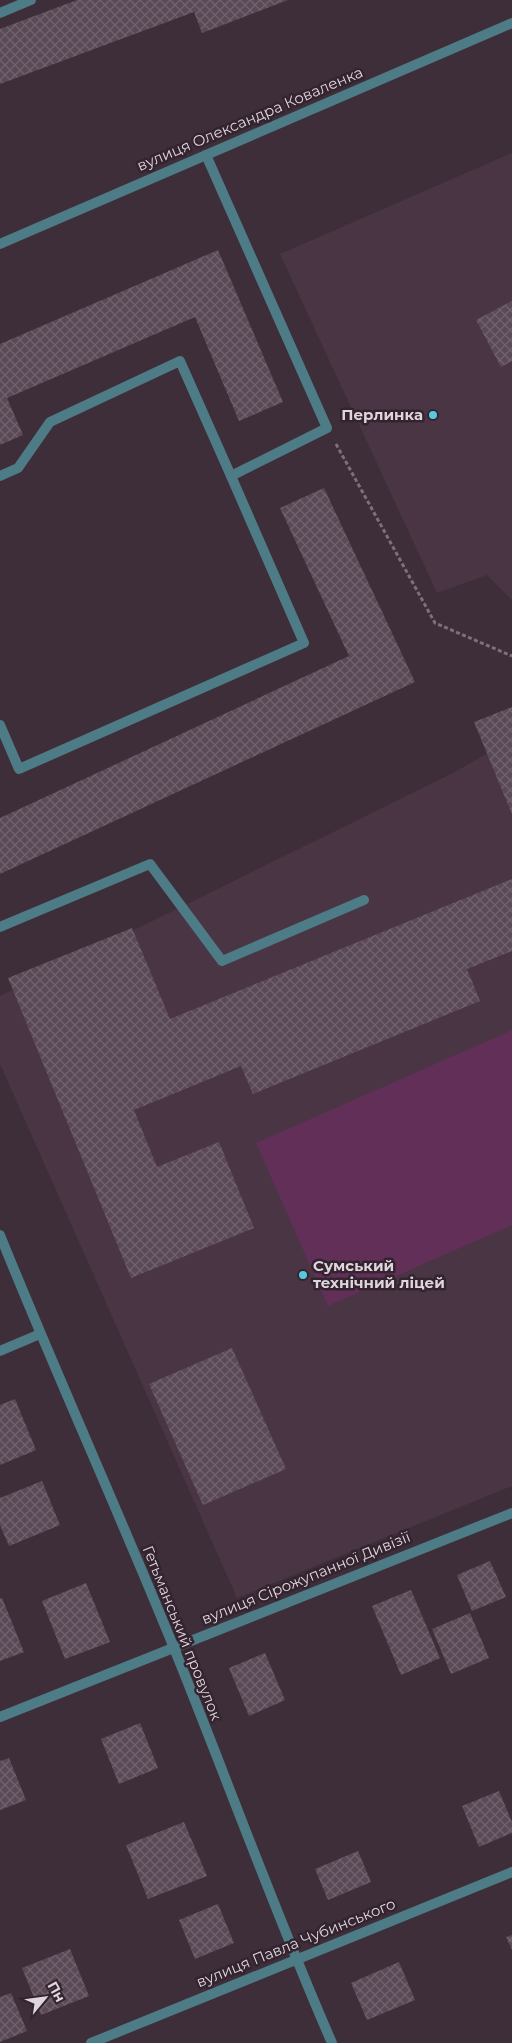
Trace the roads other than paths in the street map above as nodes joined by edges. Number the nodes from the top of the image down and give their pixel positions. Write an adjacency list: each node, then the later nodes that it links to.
1 (31, 0): 2 (street)
2 (0, 13)
3 (512, 23): 4 (street, вулиця Олександра Коваленка)
4 (206, 155): 5 (street, вулиця Олександра Коваленка); 7 (street)
5 (0, 244)
6 (0, 476): 7 (street)
7 (231, 476): 8 (street)
8 (0, 725)
9 (364, 900): 10 (street)
10 (0, 927)
11 (0, 1235): 12 (street, Гетьманський провулок)
12 (40, 1334): 13 (street); 15 (street, Гетьманський провулок)
13 (0, 1351)
14 (512, 1513): 15 (street, вулиця Сірожупанної Дивізії)
15 (173, 1647): 16 (street, вулиця Сірожупанної Дивізії); 18 (street, Гетьманський провулок)
16 (0, 1717)
17 (512, 1872): 18 (street, вулиця Павла Чубинського)
18 (295, 1959): 19 (street, вулиця Павла Чубинського); 20 (street, Гетьманський провулок)
19 (91, 2043)
20 (332, 2043)

